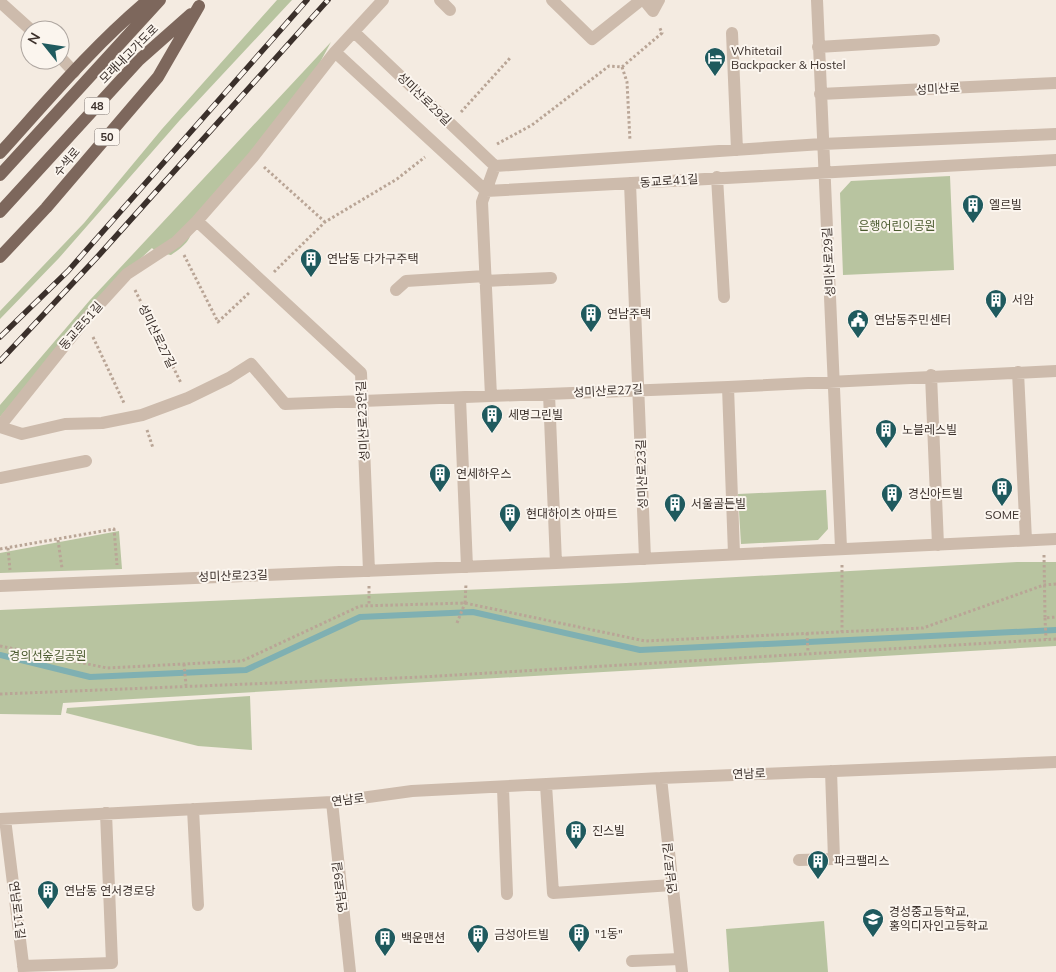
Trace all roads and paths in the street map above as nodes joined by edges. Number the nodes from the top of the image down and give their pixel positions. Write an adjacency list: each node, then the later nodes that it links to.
1 (148, 0): 21 (main road)
2 (160, 0): 36 (main road, 모래내고가도로 / 48)
3 (383, 0): 13 (street, 동교로51길)
4 (440, 0): 11 (street)
5 (552, 0): 6 (street)
6 (643, 0): 10 (street)
7 (816, 0): 16 (street, 성미산로29길)
8 (0, 2): 12 (street)
9 (202, 3): 40 (main road, 모래내고가도로 / 48); 44 (main road, 수색로 / 50)
10 (656, 5): 19 (path)
11 (450, 10)
12 (20, 21)
13 (354, 32): 17 (street, 동교로51길); 24 (street, 성미산로29길)
14 (732, 33): 28 (street)
15 (934, 40): 16 (street)
16 (818, 47): 23 (street, 성미산로29길)
17 (335, 52): 27 (street); 31 (street, 동교로51길)
18 (511, 57): 24 (path)
19 (622, 67): 30 (path); 32 (path)
20 (70, 68): 21 (street)
21 (74, 72): 29 (main road)
22 (1056, 84): 23 (street, 성미산로)
23 (820, 94): 26 (street, 성미산로29길)
24 (450, 124): 30 (street, 성미산로29길)
25 (1056, 134): 26 (street)
26 (822, 144): 28 (street); 35 (street, 성미산로29길)
27 (437, 147): 39 (street); 42 (path)
28 (737, 150): 32 (street)
29 (0, 153)
30 (481, 153): 34 (street, 성미산로29길)
31 (253, 157): 41 (street, 동교로51길); 42 (path)
32 (632, 158): 34 (street)
33 (1056, 160): 35 (street, 동교로41길)
34 (494, 166): 39 (street)
35 (824, 172): 37 (street, 동교로41길); 55 (street, 성미산로29길)
36 (0, 176)
37 (717, 178): 38 (street, 동교로41길); 50 (street)
38 (630, 184): 39 (street, 동교로41길); 57 (street)
39 (486, 191): 46 (street)
40 (0, 212)
41 (197, 221): 43 (street, 동교로51길); 48 (street, 성미산로23안길)
42 (325, 222): 48 (path)
43 (176, 242): 45 (street, 동교로51길); 48 (path)
44 (0, 257)
45 (127, 274): 51 (street, 동교로51길); 60 (path, 성미산로27길)
46 (485, 278): 47 (street); 49 (street); 59 (street)
47 (551, 278)
48 (262, 283): 62 (street, 성미산로23안길)
49 (396, 290)
50 (724, 297)
51 (85, 320): 63 (path); 64 (street, 동교로51길)
52 (1056, 370): 53 (street, 성미산로27길)
53 (1018, 372): 54 (street, 성미산로27길); 69 (street)
54 (931, 375): 55 (street, 성미산로27길); 70 (street)
55 (835, 380): 56 (street, 성미산로27길); 71 (street)
56 (728, 387): 57 (street, 성미산로27길); 73 (street)
57 (639, 389): 58 (street, 성미산로27길); 74 (street, 성미산로23길)
58 (549, 394): 59 (street, 성미산로27길); 75 (street)
59 (490, 396): 61 (street, 성미산로27길)
60 (188, 398): 62 (street, 성미산로27길); 63 (street, 성미산로27길)
61 (460, 398): 62 (street, 성미산로27길); 76 (street)
62 (363, 401): 77 (street, 성미산로23안길)
63 (131, 418): 64 (street, 성미산로27길)
64 (0, 426)
65 (86, 461): 66 (street)
66 (0, 478)
67 (58, 539): 72 (path); 78 (path); 79 (path)
68 (1050, 539): 69 (street, 성미산로23길); 81 (path)
69 (1026, 540): 70 (street, 성미산로23길)
70 (938, 545): 71 (street, 성미산로23길)
71 (841, 548): 73 (street, 성미산로23길); 87 (path)
72 (0, 550)
73 (734, 554): 74 (street, 성미산로23길)
74 (645, 559): 75 (street, 성미산로23길)
75 (556, 563): 76 (street, 성미산로23길)
76 (467, 567): 77 (street, 성미산로23길)
77 (369, 571): 78 (street, 성미산로23길)
78 (118, 581): 79 (street, 성미산로23길)
79 (64, 584): 82 (street, 성미산로23길)
80 (1056, 584): 81 (path)
81 (1044, 585): 85 (path); 87 (path)
82 (0, 586)
83 (465, 603): 86 (path, bridge); 88 (path); 93 (path)
84 (1056, 617): 85 (path)
85 (1045, 618): 89 (path, bridge)
86 (457, 624)
87 (842, 632): 88 (path)
88 (807, 633): 92 (path, bridge)
89 (1046, 639): 90 (path); 92 (path)
90 (1056, 639)
91 (0, 646): 93 (path)
92 (808, 652): 94 (path)
93 (184, 664): 94 (path, bridge)
94 (186, 686): 95 (path)
95 (0, 694)
96 (1056, 762): 97 (street, 연남로)
97 (831, 771): 98 (street, 연남로); 105 (street)
98 (660, 778): 99 (street, 연남로); 106 (street, 연남로7길)
99 (546, 785): 100 (street, 연남로); 106 (street)
100 (503, 788): 101 (street, 연남로); 107 (street)
101 (332, 802): 102 (street, 연남로); 112 (street, 연남로9길)
102 (193, 809): 103 (street, 연남로); 108 (street)
103 (106, 813): 104 (street, 연남로); 111 (street)
104 (3, 819): 111 (street, 연남로11길)
105 (799, 860)
106 (672, 886): 109 (street, 연남로7길)
107 (506, 894)
108 (198, 905)
109 (680, 959): 110 (street); 113 (street, 연남로7길)
110 (632, 961)
111 (24, 969)
112 (350, 972)
113 (682, 972)

